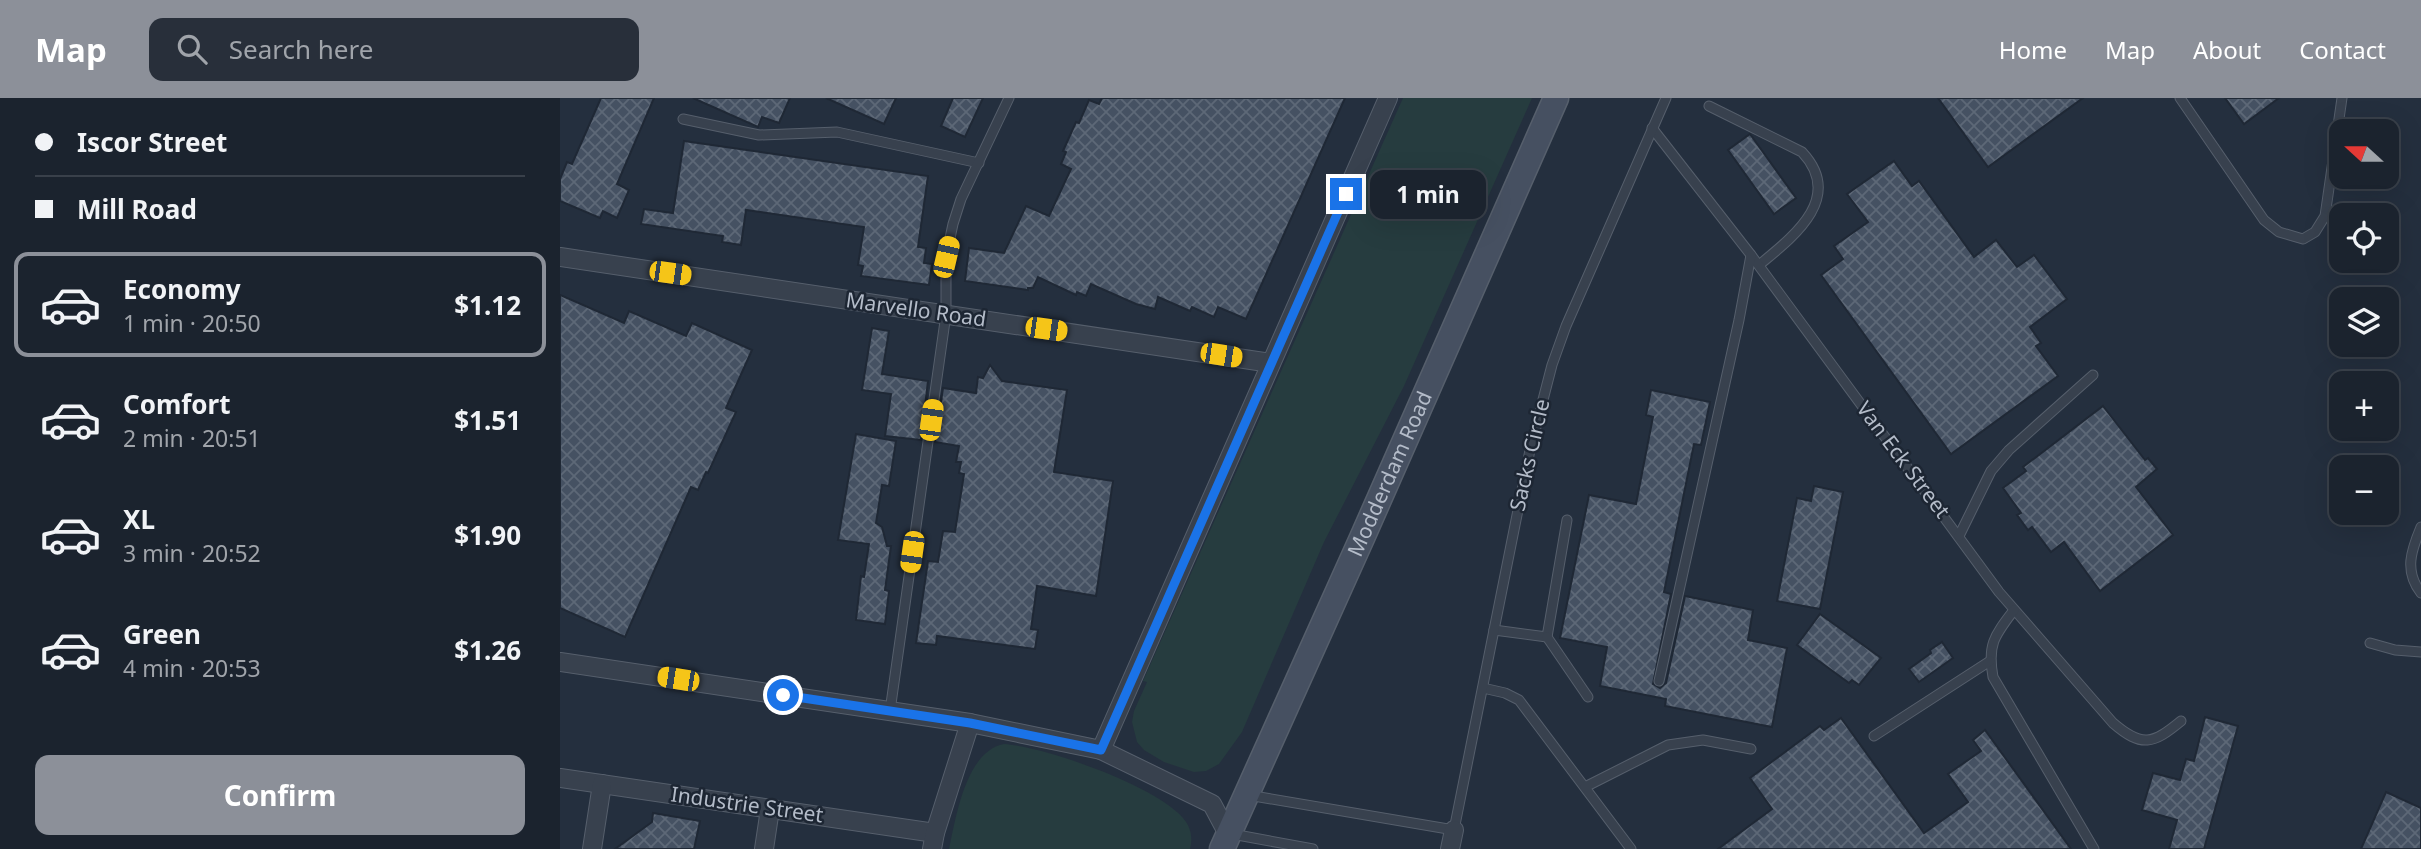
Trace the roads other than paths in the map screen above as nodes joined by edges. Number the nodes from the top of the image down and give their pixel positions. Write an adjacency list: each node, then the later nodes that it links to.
1 (1009, 98): 10 (lane)
2 (1388, 98): 15 (street)
3 (1556, 98): 40 (street, Modderdam Road)
4 (1666, 98): 9 (lane, Sacks Circle)
5 (2180, 98): 6 (lane)
6 (2342, 98)
7 (1709, 106): 13 (lane)
8 (683, 120): 10 (lane)
9 (1652, 128): 11 (lane, Van Eck Street); 22 (lane, Sacks Circle)
10 (979, 163): 14 (lane)
11 (1751, 255): 13 (lane, Van Eck Street); 28 (lane)
12 (560, 257): 14 (street, Marvello Road)
13 (1759, 265): 19 (lane, Van Eck Street)
14 (946, 314): 15 (street, Marvello Road); 31 (lane)
15 (1271, 363): 36 (street)
16 (2093, 375): 19 (lane)
17 (1567, 520): 23 (lane)
18 (2421, 527): 20 (lane)
19 (1959, 536): 21 (lane, Van Eck Street)
20 (2421, 593)
21 (2014, 610): 26 (lane); 32 (lane, Van Eck Street)
22 (1494, 630): 23 (lane); 29 (lane, Sacks Circle)
23 (1547, 637): 30 (lane)
24 (2370, 643): 25 (lane)
25 (2421, 652)
26 (1990, 661): 34 (lane); 51 (lane)
27 (560, 662): 31 (street)
28 (1659, 681)
29 (1483, 688): 39 (lane); 43 (lane, Sacks Circle)
30 (1588, 697)
31 (890, 711): 33 (street)
32 (2181, 722)
33 (970, 723): 36 (street); 44 (street)
34 (1874, 736)
35 (1751, 749): 39 (lane)
36 (1101, 750): 41 (street)
37 (560, 779): 38 (street, Industrie Street)
38 (602, 784): 42 (street, Industrie Street); 46 (street)
39 (1585, 787): 50 (lane)
40 (1245, 794): 41 (street); 43 (lane); 45 (street, Modderdam Road)
41 (1212, 804): 45 (street)
42 (770, 809): 44 (street, Industrie Street); 47 (street)
43 (1454, 830): 49 (street, Sacks Circle)
44 (933, 841)
45 (1225, 841): 48 (lane)
46 (592, 849)
47 (764, 849)
48 (1313, 849)
49 (1450, 849)
50 (1631, 849)
51 (2094, 849)

